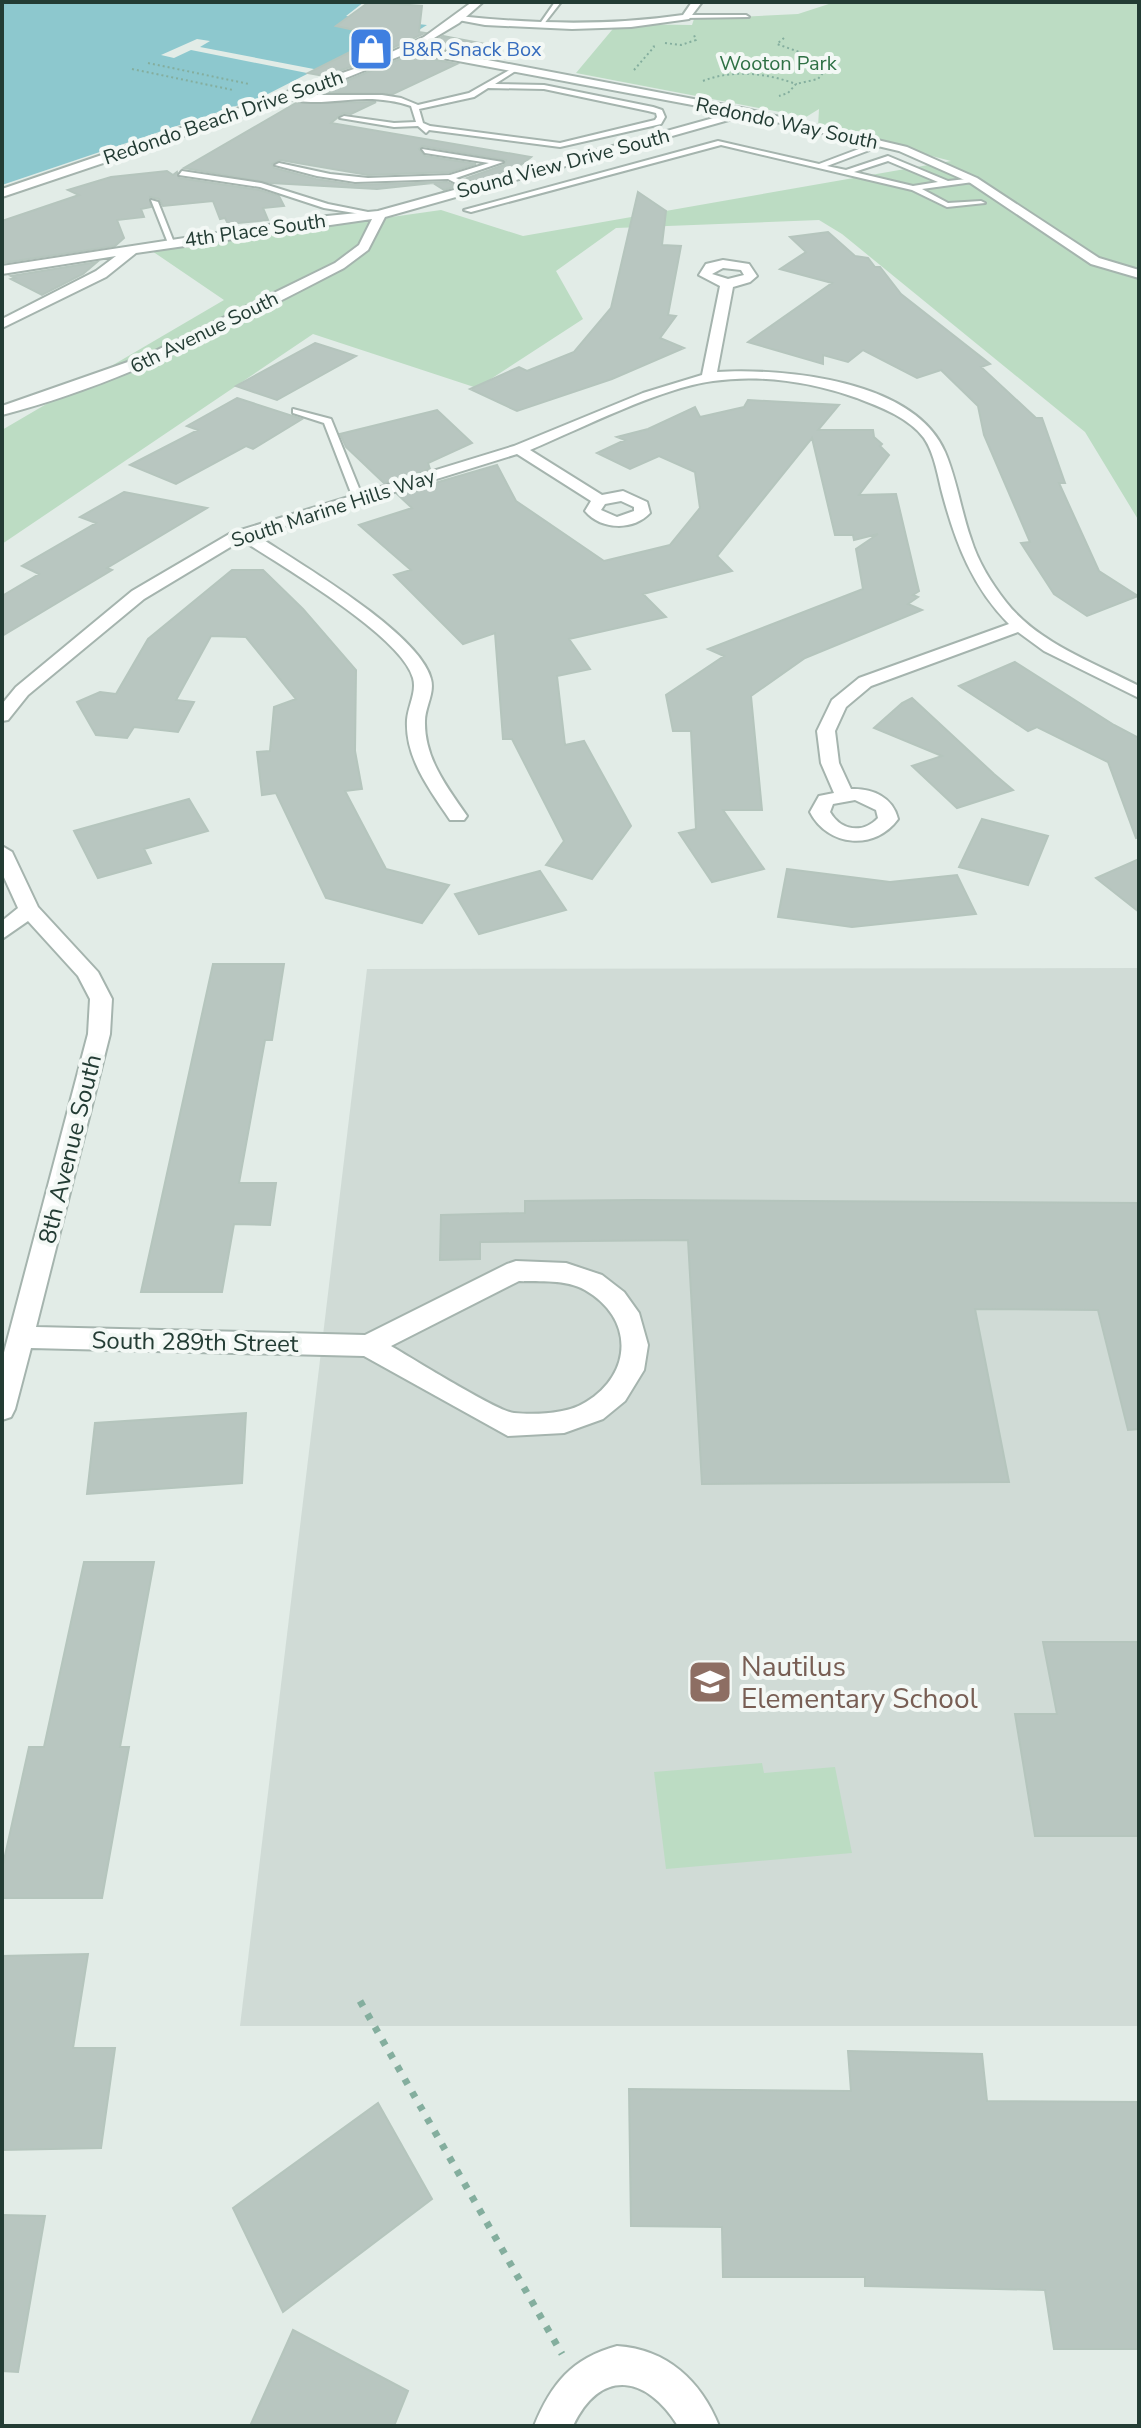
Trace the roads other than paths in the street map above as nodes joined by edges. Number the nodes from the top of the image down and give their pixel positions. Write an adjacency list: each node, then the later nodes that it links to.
1 (478, 2): 7 (street, Redondo Beach Drive South)
2 (558, 2): 9 (lane)
3 (697, 2): 6 (street)
4 (593, 13): 8 (street)
5 (746, 17): 6 (lane)
6 (682, 18): 8 (street)
7 (458, 19): 9 (street); 10 (street, Redondo Beach Drive South)
8 (585, 23): 9 (street)
9 (541, 24)
10 (438, 31): 11 (lane); 12 (street, Redondo Beach Drive South)
11 (452, 31)
12 (407, 48): 13 (street, Redondo Way South); 15 (street, Redondo Beach Drive South)
13 (515, 69): 14 (lane); 17 (street, Redondo Way South)
14 (487, 86): 16 (lane); 19 (lane)
15 (288, 97): 16 (lane); 32 (street, Redondo Beach Drive South)
16 (416, 108): 19 (lane)
17 (746, 112): 20 (street, Redondo Way South); 22 (street, Sound View Drive South)
18 (344, 118): 19 (lane)
19 (420, 124): 22 (lane)
20 (880, 143): 24 (lane); 28 (street, Redondo Way South)
21 (425, 151): 27 (lane)
22 (581, 158): 30 (street, Sound View Drive South)
23 (279, 165): 27 (lane)
24 (820, 166): 25 (lane); 35 (lane)
25 (847, 171): 29 (lane); 31 (lane)
26 (182, 173): 36 (lane)
27 (450, 177): 30 (lane)
28 (973, 180): 29 (lane); 40 (street, Redondo Way South)
29 (949, 184): 31 (lane)
30 (469, 188): 36 (street, Sound View Drive South)
31 (913, 188): 34 (lane)
32 (2, 193)
33 (154, 202): 37 (lane)
34 (981, 203)
35 (468, 210)
36 (379, 215): 37 (street, 4th Place South); 44 (street, 6th Avenue South)
37 (172, 243): 38 (street, 4th Place South)
38 (132, 250): 39 (street); 42 (street)
39 (2, 270)
40 (1139, 274)
41 (727, 283): 43 (street)
42 (2, 324)
43 (709, 377): 46 (street, South Marine Hills Way); 50 (street, South Marine Hills Way)
44 (2, 411)
45 (296, 411): 47 (lane)
46 (519, 449): 47 (street, South Marine Hills Way); 48 (street)
47 (358, 498): 49 (street, South Marine Hills Way)
48 (599, 500)
49 (244, 534): 52 (street, South Marine Hills Way); 54 (street)
50 (1020, 626): 51 (street, South Marine Hills Way); 53 (street)
51 (1139, 693)
52 (2, 716)
53 (844, 794)
54 (457, 816)
55 (2, 852): 56 (street)
56 (29, 910): 57 (street); 58 (street, 8th Avenue South)
57 (2, 932)
58 (22, 1337): 59 (street, South 289th Street); 60 (street, 8th Avenue South)
59 (368, 1346): 59 (street, South 289th Street)
60 (2, 1409)
61 (553, 2426): 62 (street)
62 (700, 2426)

